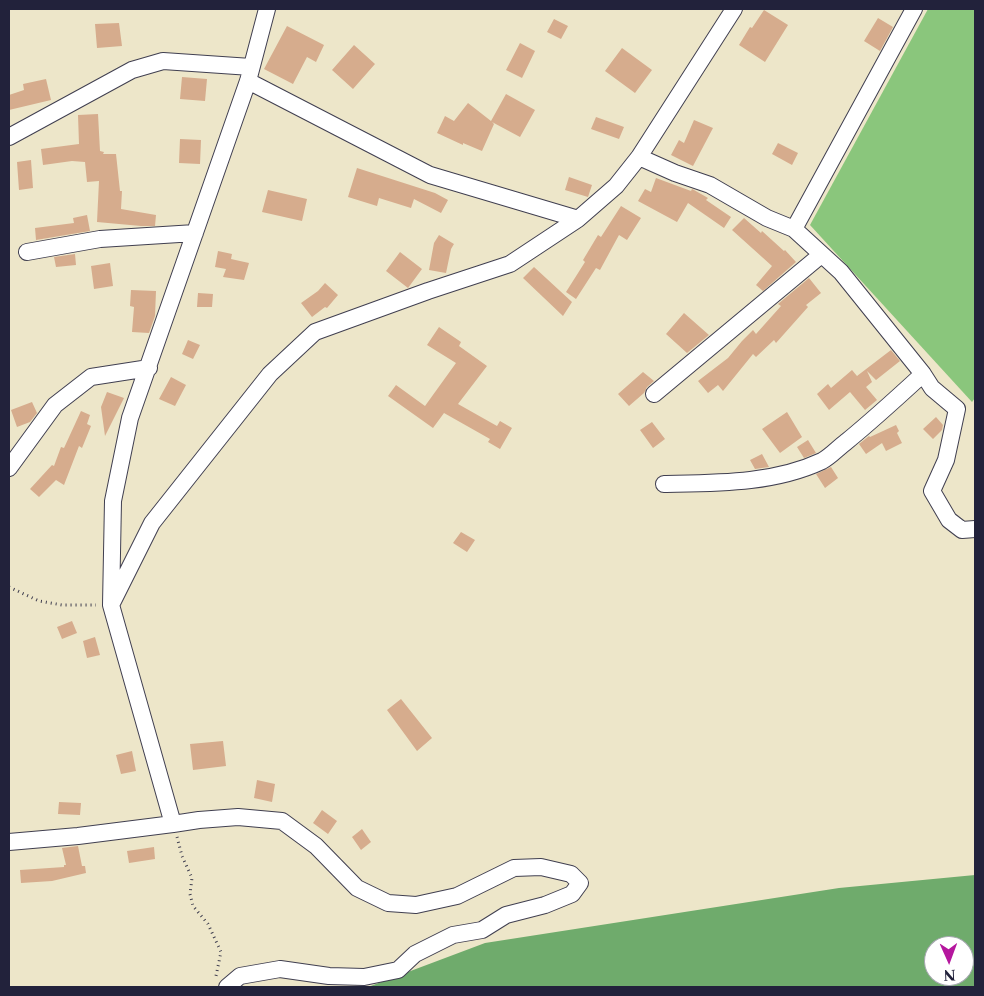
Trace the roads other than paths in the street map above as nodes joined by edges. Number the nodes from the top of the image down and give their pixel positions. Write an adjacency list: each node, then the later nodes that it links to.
1 (267, 9): 4 (street)
2 (734, 9): 6 (street)
3 (914, 9): 8 (street)
4 (249, 74): 5 (street); 7 (street); 9 (street)
5 (9, 137)
6 (639, 157): 7 (street); 8 (street)
7 (578, 219): 18 (street)
8 (794, 229): 11 (street)
9 (195, 233): 10 (street); 12 (street)
10 (27, 252)
11 (821, 255): 13 (street); 14 (street)
12 (149, 368): 15 (street); 18 (street)
13 (924, 374): 16 (street); 17 (street)
14 (654, 394)
15 (9, 468)
16 (664, 484)
17 (975, 529)
18 (111, 605): 19 (street)
19 (173, 824): 20 (street); 21 (street)
20 (9, 842)
21 (222, 984)

